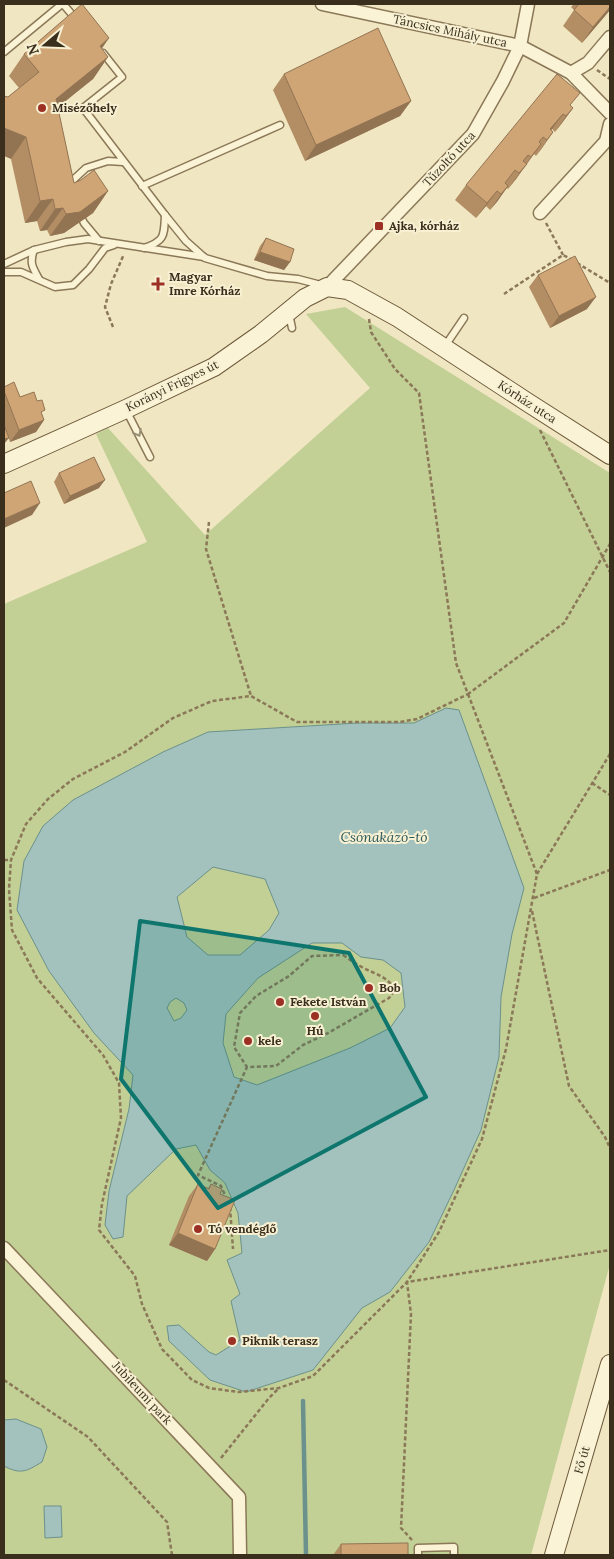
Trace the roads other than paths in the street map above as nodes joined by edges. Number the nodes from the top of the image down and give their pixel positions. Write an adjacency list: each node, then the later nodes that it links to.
1 (62, 4): 4 (lane); 8 (lane)
2 (322, 4): 6 (street, Táncsics Mihály utca)
3 (528, 4): 6 (street, Tűzoltó utca)
4 (81, 26)
5 (610, 38): 9 (street)
6 (520, 46): 9 (street, Táncsics Mihály utca); 27 (street, Tűzoltó utca)
7 (98, 48): 13 (lane)
8 (4, 52)
9 (571, 73): 10 (street)
10 (610, 113)
11 (610, 124): 17 (street)
12 (280, 125): 14 (lane)
13 (123, 162): 14 (lane); 15 (lane)
14 (142, 186): 18 (lane)
15 (71, 196)
16 (78, 210): 19 (lane)
17 (540, 213)
18 (164, 215): 21 (lane); 23 (lane)
19 (99, 241): 20 (lane); 22 (lane)
20 (118, 244): 21 (lane); 26 (lane)
21 (143, 248): 23 (lane)
22 (34, 250): 24 (lane); 26 (lane)
23 (205, 258): 27 (lane)
24 (4, 264)
25 (4, 272): 26 (lane)
26 (39, 279)
27 (327, 287): 29 (main road, Kórház utca); 30 (main road, Korányi Frigyes út)
28 (464, 318): 29 (lane)
29 (444, 347): 31 (main road, Kórház utca)
30 (126, 409): 32 (lane, one-way to 32); 33 (main road, Korányi Frigyes út)
31 (610, 455)
32 (150, 456)
33 (4, 464)
34 (4, 1248): 37 (street, Jubileumi park)
35 (610, 1364): 39 (main road, Fő út)
36 (418, 1552): 38 (lane)
37 (240, 1555)
38 (454, 1555)
39 (554, 1555)

